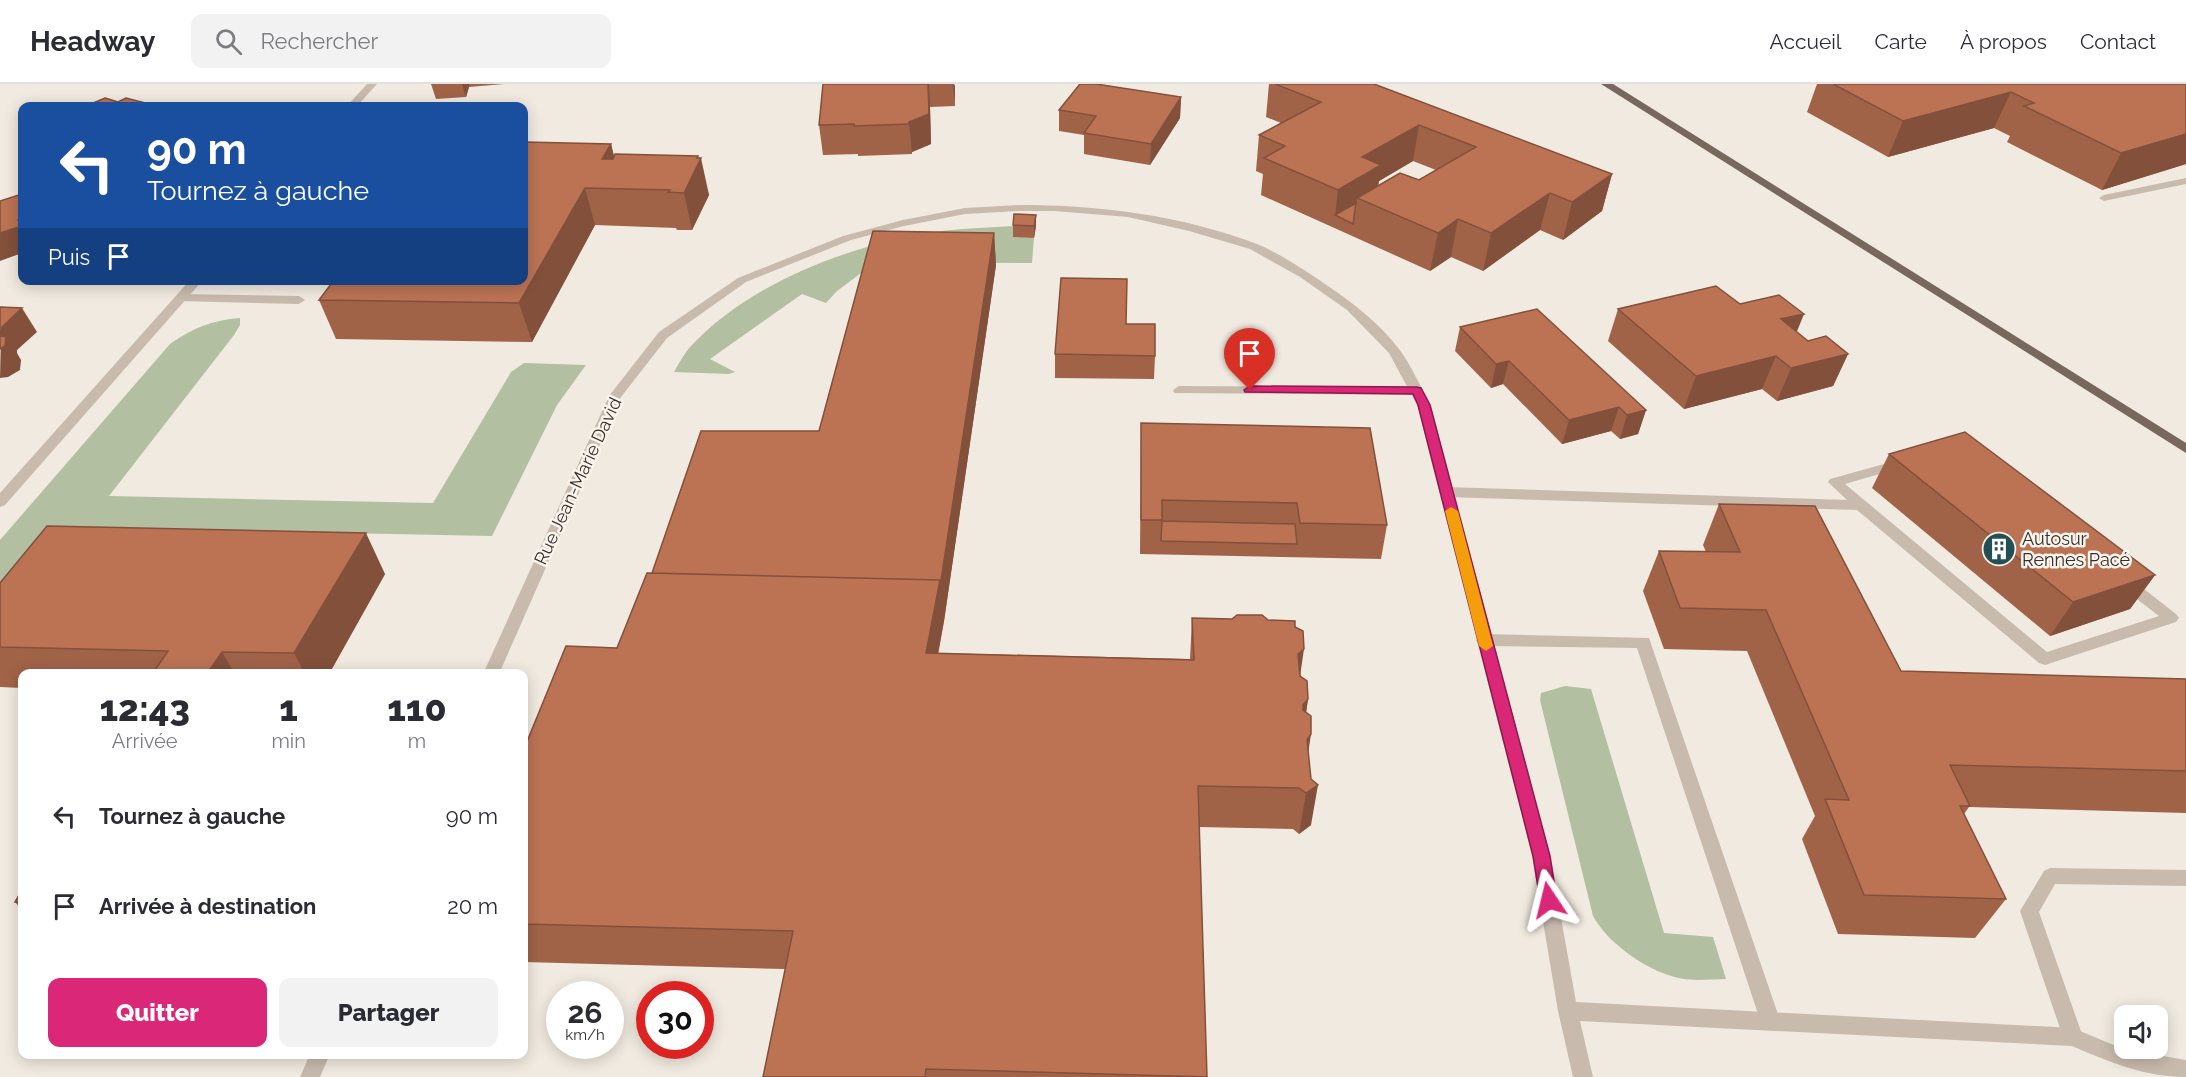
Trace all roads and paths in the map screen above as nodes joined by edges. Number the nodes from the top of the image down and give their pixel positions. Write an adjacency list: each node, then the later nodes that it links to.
1 (372, 84): 3 (street)
2 (1606, 84): 11 (main road)
3 (356, 102)
4 (2186, 181): 5 (street)
5 (2103, 198)
6 (193, 285): 7 (street)
7 (182, 298): 8 (street); 14 (street)
8 (299, 300)
9 (1179, 390): 10 (street)
10 (1417, 391): 13 (street, Rue Jean-Marie David); 18 (street, Rue Jean-Marie David)
11 (2186, 449)
12 (1920, 458): 15 (street)
13 (1446, 492): 15 (street); 17 (street, Rue Jean-Marie David)
14 (0, 502)
15 (1861, 505): 16 (street)
16 (2116, 576)
17 (1484, 640): 20 (street, Rue Jean-Marie David); 21 (street)
18 (493, 669)
19 (2186, 878): 22 (street)
20 (1568, 1011): 21 (street); 26 (street, Rue Jean-Marie David)
21 (1770, 1020): 22 (street)
22 (2073, 1037): 24 (street)
23 (318, 1059): 25 (street)
24 (2186, 1070)
25 (310, 1077)
26 (1583, 1077)

